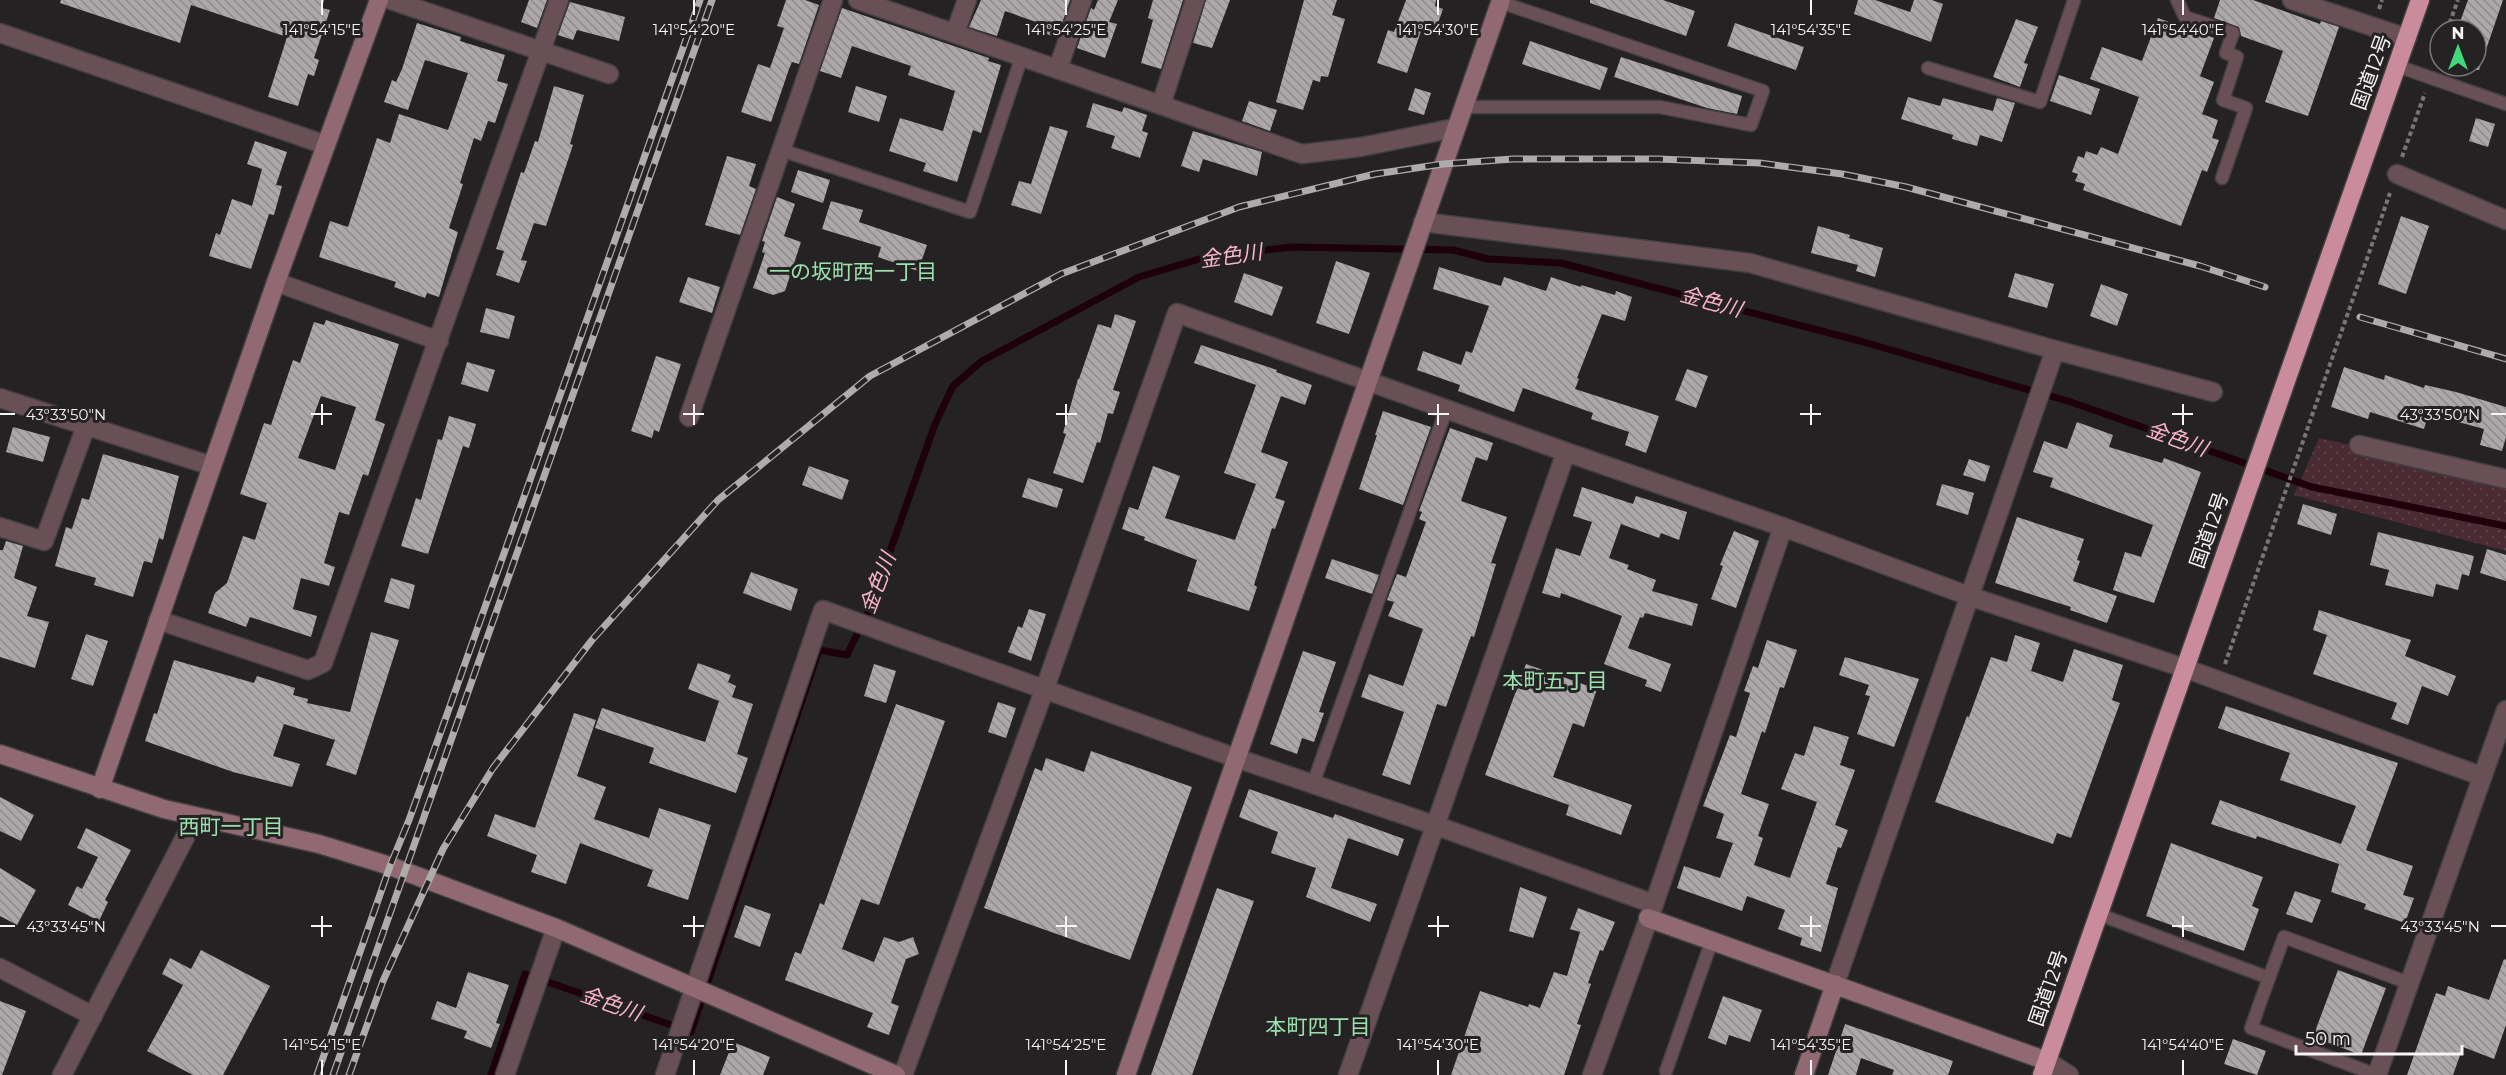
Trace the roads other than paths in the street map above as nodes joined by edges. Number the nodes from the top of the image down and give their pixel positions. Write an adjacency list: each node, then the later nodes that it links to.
1 (390, 0): 17 (street); 27 (street)
2 (559, 0): 17 (street)
3 (833, 0): 28 (street)
4 (858, 0): 13 (street)
5 (966, 0): 15 (street)
6 (1082, 0): 20 (street)
7 (1195, 0): 24 (street)
8 (2074, 0): 21 (lane)
9 (2177, 0): 30 (lane)
10 (2292, 0): 16 (street)
11 (2421, 0): 16 (highway, 国道12号)
12 (1500, 1): 25 (street); 25 (lane)
13 (886, 4): 15 (street)
14 (0, 33): 27 (street)
15 (955, 33): 18 (street)
16 (2407, 38): 19 (highway, 国道12号)
17 (540, 51): 22 (street); 34 (street)
18 (1022, 56): 20 (street); 28 (lane)
19 (2397, 66): 23 (lane); 50 (highway, 国道12号)
20 (1058, 68): 24 (street)
21 (1928, 68)
22 (609, 74)
23 (2506, 104)
24 (1161, 105): 26 (street)
25 (1463, 107): 26 (street)
26 (1455, 128): 32 (street)
27 (326, 145): 33 (street)
28 (781, 150): 40 (street)
29 (2397, 174): 31 (street)
30 (2222, 178)
31 (2506, 220)
32 (1423, 222): 35 (street); 36 (street)
33 (276, 282): 34 (street); 44 (street)
34 (439, 341): 49 (street)
35 (2055, 350): 37 (street); 48 (street)
36 (1368, 383): 39 (street); 51 (street); 55 (street)
37 (2213, 392)
38 (0, 398): 41 (street)
39 (1446, 410): 43 (street); 57 (lane)
40 (689, 417)
41 (86, 426): 44 (street); 46 (street)
42 (2359, 445): 45 (street)
43 (1566, 452): 47 (street); 60 (street)
44 (212, 466): 49 (street)
45 (2506, 479)
46 (0, 527)
47 (1783, 527): 48 (street); 61 (street)
48 (1970, 596): 50 (street); 68 (street)
49 (158, 620): 58 (street)
50 (2184, 668): 56 (street); 62 (highway, 国道12号)
51 (1045, 688): 55 (street); 69 (street); 77 (street)
52 (2506, 710): 53 (street)
53 (2500, 743): 56 (street)
54 (0, 754): 58 (street)
55 (1236, 758): 57 (street); 78 (street)
56 (2481, 776): 67 (street)
57 (1313, 784): 60 (street)
58 (100, 789): 59 (street)
59 (195, 818): 63 (street); 70 (street)
60 (1437, 826): 61 (street); 79 (street)
61 (1651, 911): 64 (street); 80 (street)
62 (2098, 914): 66 (lane); 71 (highway, 国道12号)
63 (556, 928): 69 (street); 74 (street)
64 (1712, 940): 68 (street); 72 (lane)
65 (0, 968): 70 (street)
66 (2269, 978): 67 (lane); 83 (lane)
67 (2409, 983): 83 (street)
68 (1835, 984): 71 (street); 81 (street)
69 (696, 989): 75 (street); 76 (street)
70 (93, 1016): 73 (street)
71 (2044, 1068): 82 (street)
72 (1666, 1071)
73 (62, 1075)
74 (505, 1075)
75 (665, 1075)
76 (896, 1075)
77 (903, 1075)
78 (1126, 1075)
79 (1348, 1075)
80 (1592, 1075)
81 (1803, 1075)
82 (2068, 1075)
83 (2377, 1075)

